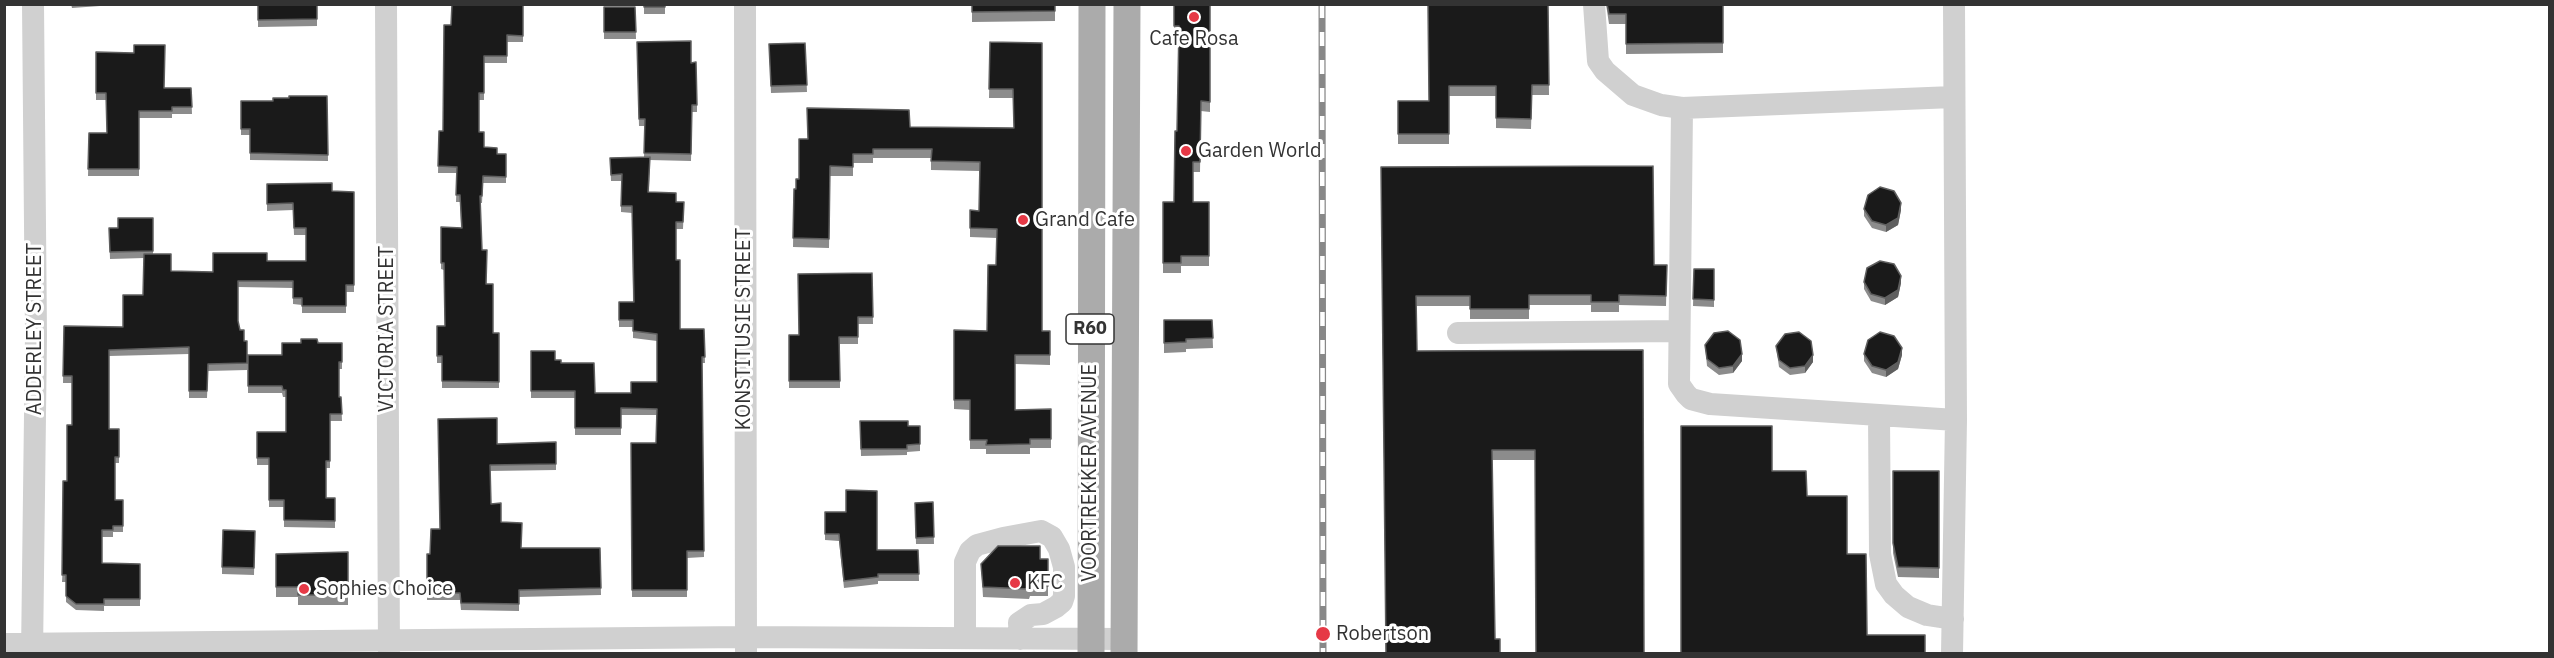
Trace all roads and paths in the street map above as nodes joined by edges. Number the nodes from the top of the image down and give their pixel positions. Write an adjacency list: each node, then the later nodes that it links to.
1 (33, 4): 22 (street, ADDERLEY STREET)
2 (386, 4): 21 (street, VICTORIA STREET)
3 (745, 4): 18 (street, KONSTITUSIE STREET)
4 (1092, 4): 19 (main road, VOORTREKKER AVENUE / R60)
5 (1127, 4): 20 (main road, VOORTREKKER AVENUE / R60)
6 (1594, 4): 9 (street)
7 (1954, 4): 8 (street)
8 (1953, 97): 9 (street); 13 (street)
9 (1682, 108): 10 (street)
10 (1679, 331): 11 (street); 12 (street)
11 (1458, 333)
12 (1879, 416): 13 (street); 14 (street)
13 (1956, 420): 14 (street)
14 (1953, 619): 23 (street)
15 (965, 637): 16 (street); 16 (street); 18 (street)
16 (1020, 639): 19 (street)
17 (4, 644): 22 (street)
18 (745, 646): 21 (street)
19 (1091, 646): 20 (street)
20 (1124, 646)
21 (389, 647): 22 (street)
22 (32, 649)
23 (1952, 654)

